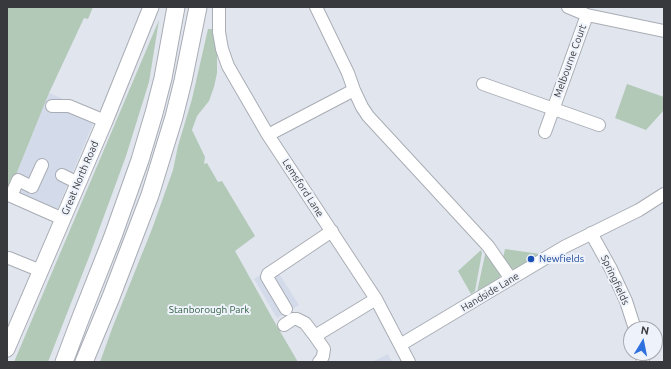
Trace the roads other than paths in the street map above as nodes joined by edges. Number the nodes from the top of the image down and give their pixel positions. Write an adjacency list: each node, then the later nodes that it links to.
1 (151, 7): 13 (main road, Great North Road)
2 (176, 7): 34 (highway)
3 (198, 7): 35 (highway)
4 (219, 7): 16 (street, Lemsford Lane)
5 (316, 7): 10 (street)
6 (568, 7): 7 (street)
7 (587, 15): 8 (street); 12 (street, Melbourne Court)
8 (664, 30)
9 (483, 84): 12 (street, Melbourne Court)
10 (354, 90): 16 (street); 26 (street)
11 (52, 106): 13 (street)
12 (553, 108): 14 (street, Melbourne Court); 15 (street)
13 (105, 121): 19 (main road, Great North Road)
14 (599, 125)
15 (545, 132)
16 (268, 135): 22 (street, Lemsford Lane)
17 (42, 165): 21 (street)
18 (62, 175): 19 (street)
19 (78, 183): 21 (main road, Great North Road)
20 (664, 194): 23 (street, Handside Lane)
21 (63, 219): 25 (main road, Great North Road)
22 (332, 231): 27 (street, Lemsford Lane); 28 (street)
23 (591, 233): 26 (street, Handside Lane); 29 (street, Springfields)
24 (9, 258): 25 (street)
25 (41, 271): 33 (main road, Great North Road)
26 (511, 279): 32 (street, Handside Lane)
27 (376, 299): 31 (street); 32 (street, Lemsford Lane)
28 (286, 310)
29 (633, 321)
30 (284, 325): 31 (street)
31 (315, 336): 36 (street)
32 (400, 345): 37 (street, Lemsford Lane)
33 (7, 349)
34 (64, 362)
35 (84, 362)
36 (319, 362)
37 (409, 362)

